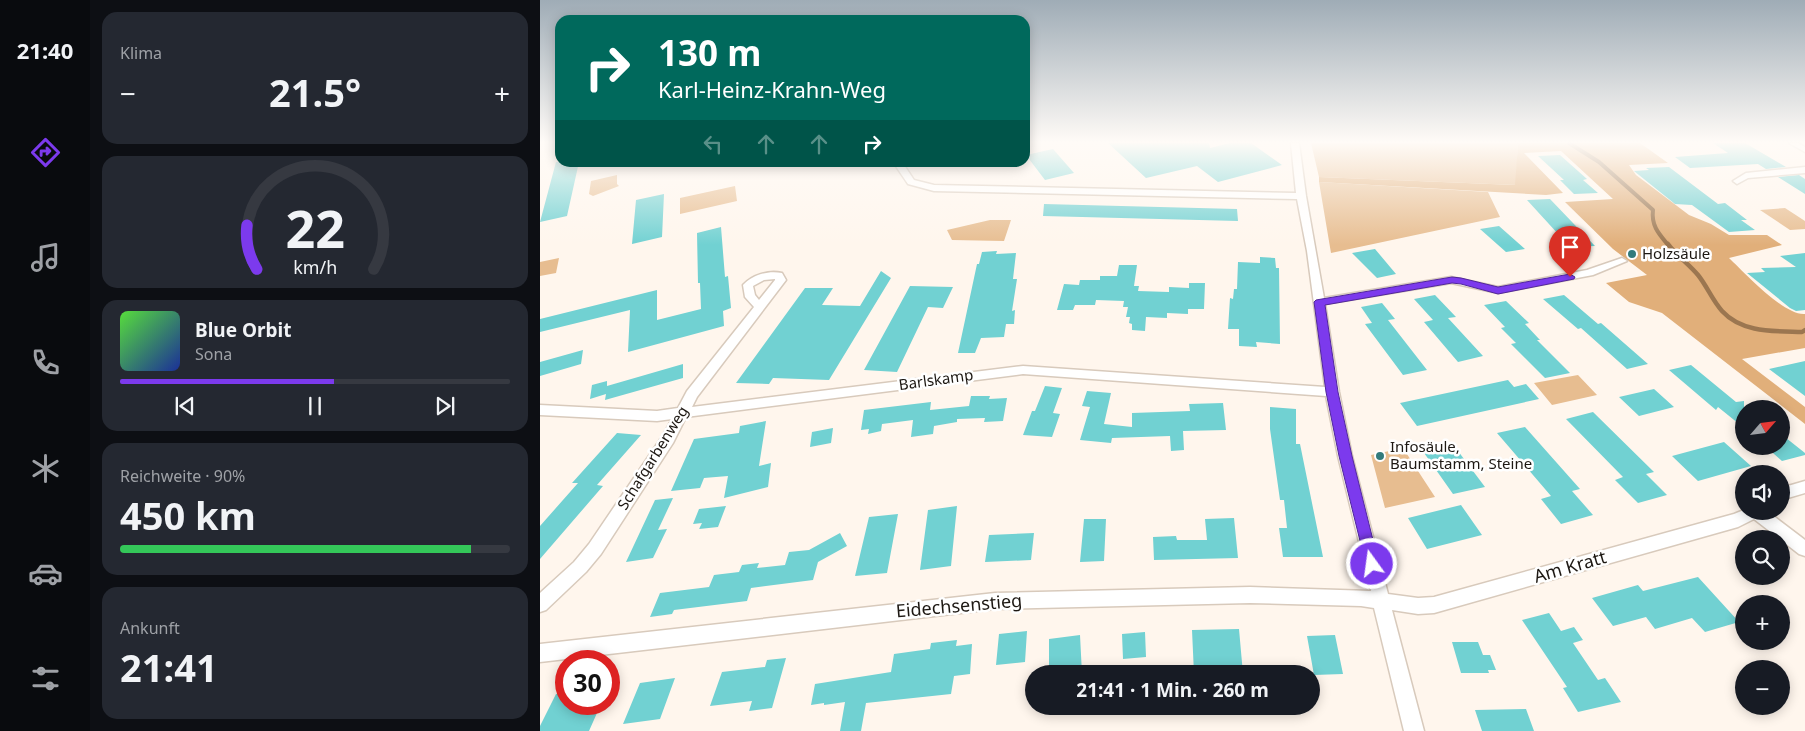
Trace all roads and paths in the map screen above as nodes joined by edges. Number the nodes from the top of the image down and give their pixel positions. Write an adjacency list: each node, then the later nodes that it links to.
1 (906, 177): 5 (street)
2 (1300, 177): 5 (street)
3 (1744, 177): 4 (street)
4 (1737, 181)
5 (1302, 196): 7 (street)
6 (1622, 261): 7 (street)
7 (1319, 302): 9 (street)
8 (759, 306): 11 (street, Schafgarbenweg)
9 (1332, 392): 11 (street, Barlskamp); 17 (street)
10 (540, 410): 11 (street, Barlskamp)
11 (682, 414): 18 (street, Schafgarbenweg)
12 (1805, 487): 13 (street)
13 (1790, 491)
14 (1739, 520): 17 (street, Am Kratt)
15 (1767, 520): 16 (street)
16 (1805, 549)
17 (1381, 601): 19 (street, Eidechsenstieg); 20 (street)
18 (540, 604)
19 (540, 653)
20 (1414, 731)

